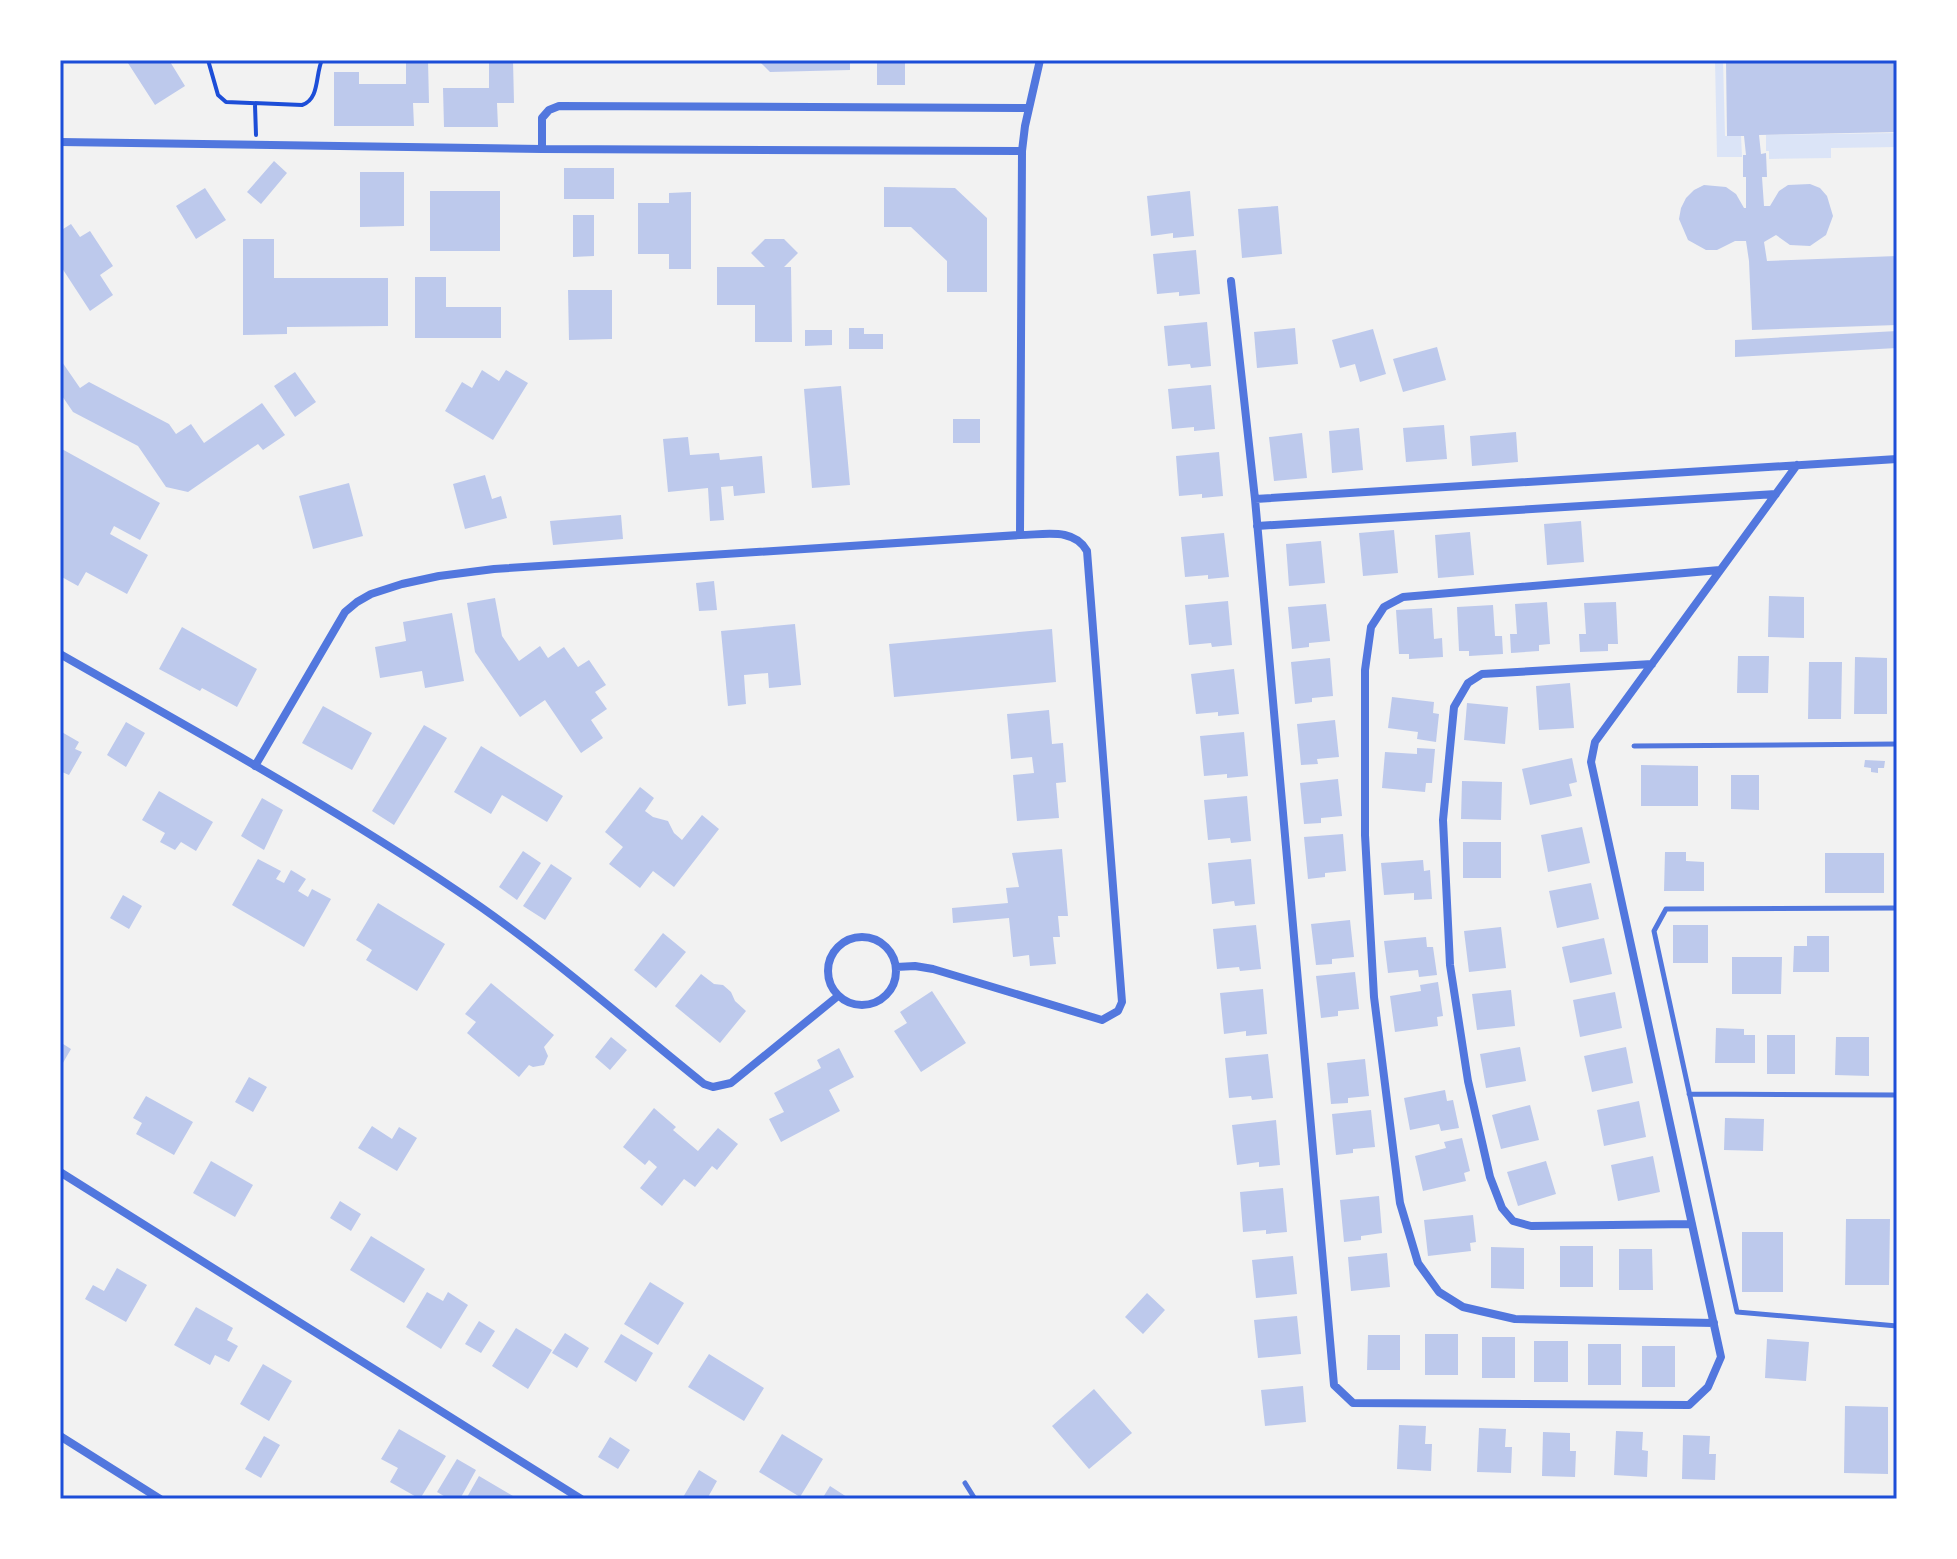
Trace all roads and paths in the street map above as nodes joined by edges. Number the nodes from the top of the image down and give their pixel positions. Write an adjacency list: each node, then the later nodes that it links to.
1 (208, 60): 4 (path)
2 (322, 60): 4 (path)
3 (1040, 60): 5 (street)
4 (255, 105): 7 (path)
5 (1029, 108): 8 (street); 9 (street)
6 (60, 142): 7 (street)
7 (257, 145): 8 (street)
8 (542, 149): 9 (street)
9 (1022, 151): 16 (street)
10 (1231, 281): 14 (street)
11 (1897, 459): 12 (street)
12 (1797, 465): 13 (street); 14 (street)
13 (1776, 494): 15 (street); 17 (street)
14 (1255, 499): 15 (street)
15 (1257, 526): 30 (street)
16 (1020, 535): 22 (street); 24 (street)
17 (1720, 570): 19 (street); 30 (street)
18 (60, 654): 22 (street)
19 (1652, 664): 29 (street); 29 (street)
20 (1897, 744): 21 (lane)
21 (1634, 746)
22 (255, 766): 25 (street)
23 (1897, 908): 26 (lane)
24 (896, 967): 25 (street); 25 (street)
25 (838, 996)
26 (1689, 1094): 27 (lane); 31 (lane)
27 (1897, 1095)
28 (60, 1172): 35 (street)
29 (1692, 1224): 30 (street)
30 (1714, 1323)
31 (1897, 1326)
32 (60, 1436): 34 (street)
33 (965, 1483): 36 (lane)
34 (160, 1499)
35 (581, 1499)
36 (975, 1499)

